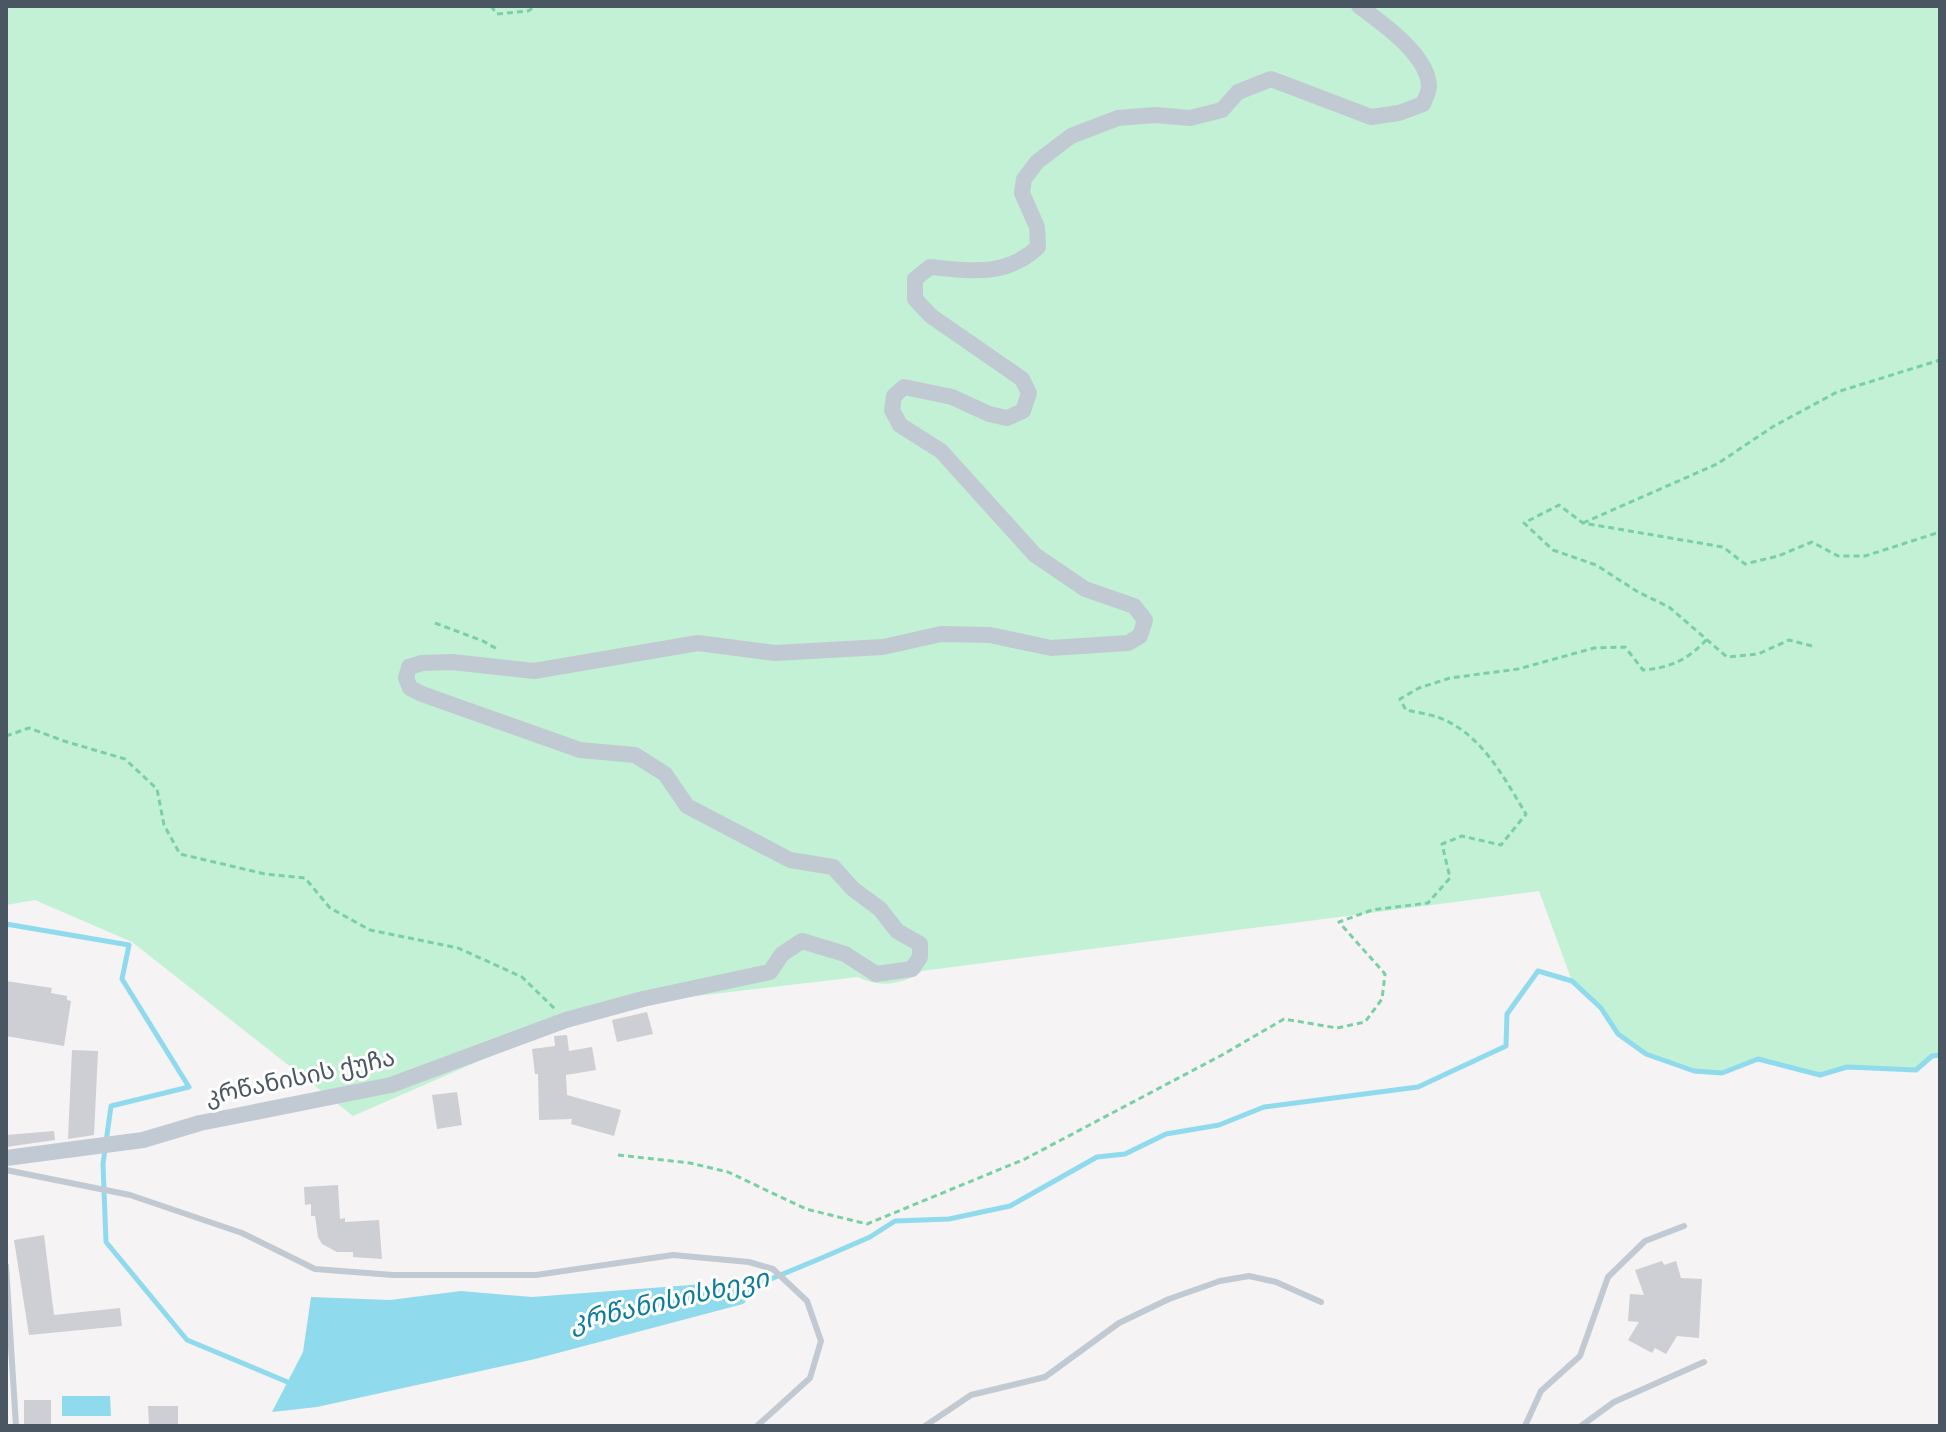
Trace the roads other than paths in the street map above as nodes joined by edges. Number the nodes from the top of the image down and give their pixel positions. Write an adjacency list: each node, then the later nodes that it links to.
1 (1359, 6): 2 (street, კრწანისის ქუჩა)
2 (6, 1158)
3 (6, 1170): 9 (lane)
4 (1684, 1226): 11 (lane)
5 (6, 1269): 8 (lane)
6 (1321, 1302): 10 (lane)
7 (1704, 1362): 12 (lane)
8 (16, 1426)
9 (757, 1426)
10 (925, 1426)
11 (1525, 1426)
12 (1581, 1426)

